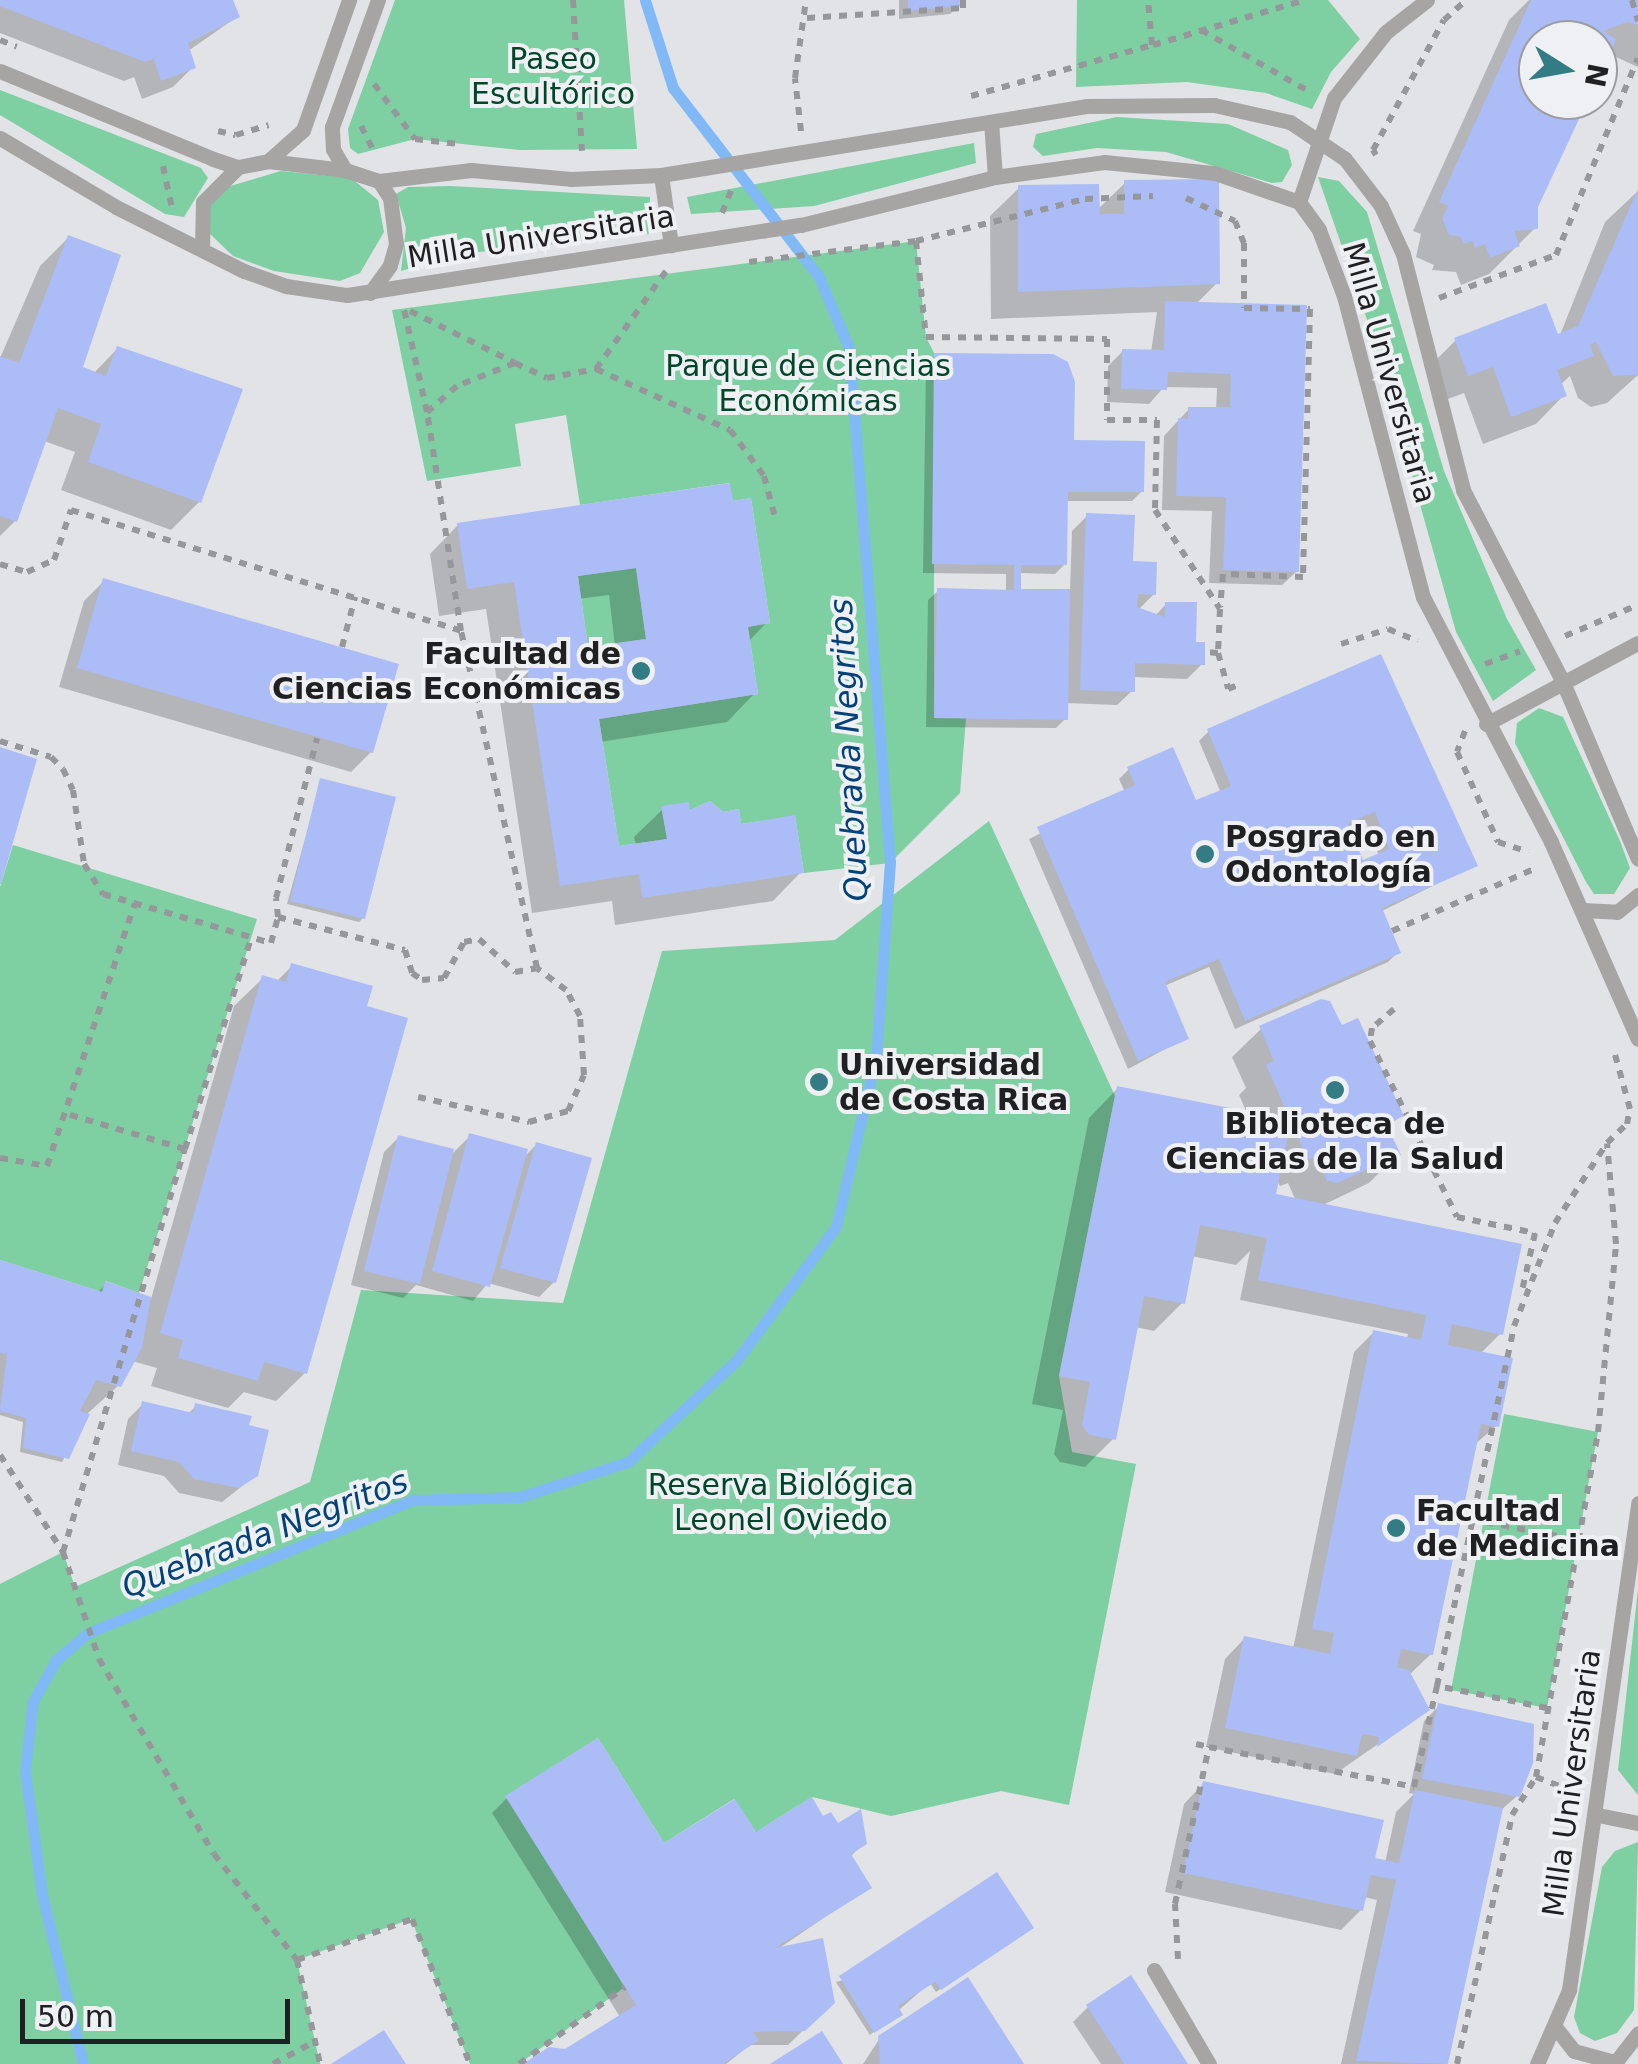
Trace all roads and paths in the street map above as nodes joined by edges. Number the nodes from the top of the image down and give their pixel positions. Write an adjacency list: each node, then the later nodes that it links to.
1 (349, 0): 38 (lane)
2 (378, 0): 40 (lane)
3 (574, 0): 35 (path)
4 (806, 0): 11 (path)
5 (963, 0): 11 (path)
6 (1148, 0): 15 (path)
7 (1305, 0): 13 (path)
8 (1426, 0): 21 (lane)
9 (1466, 0): 33 (path)
10 (1632, 0): 12 (path)
11 (807, 18): 26 (path)
12 (1638, 21)
13 (1201, 30): 15 (path); 21 (path)
14 (0, 40): 16 (path)
15 (1152, 45): 20 (path)
16 (36, 55)
17 (1638, 58): 53 (path)
18 (0, 72): 31 (lane, Milla Universitaria)
19 (366, 74): 32 (path)
20 (950, 102)
21 (1330, 106): 28 (lane)
22 (276, 118): 24 (path)
23 (992, 122): 28 (lane, Milla Universitaria); 41 (lane, Milla Universitaria); 42 (lane)
24 (204, 126)
25 (818, 130): 26 (path)
26 (802, 132): 27 (path)
27 (784, 136)
28 (1316, 136): 45 (lane); 69 (lane, Milla Universitaria)
29 (0, 138): 47 (lane, Milla Universitaria)
30 (1363, 138): 33 (path)
31 (161, 139): 39 (lane, Milla Universitaria); 47 (path)
32 (471, 146)
33 (1372, 150): 37 (path)
34 (570, 151): 35 (path)
35 (582, 151): 36 (path)
36 (598, 151)
37 (1380, 160)
38 (268, 161): 39 (lane, Milla Universitaria); 40 (lane, Milla Universitaria)
39 (238, 166): 50 (lane)
40 (345, 170): 43 (lane, Milla Universitaria)
41 (666, 174): 43 (lane, Milla Universitaria); 49 (lane)
42 (995, 177): 45 (lane, Milla Universitaria); 49 (lane, Milla Universitaria)
43 (380, 182): 54 (lane, Milla Universitaria)
44 (734, 183): 46 (path)
45 (1299, 202): 72 (lane, Milla Universitaria)
46 (722, 214)
47 (170, 233): 50 (lane, Milla Universitaria)
48 (916, 241): 51 (path); 61 (path); 61 (path)
49 (675, 244): 54 (lane, Milla Universitaria)
50 (202, 248): 54 (lane, Milla Universitaria)
51 (740, 263)
52 (682, 268): 57 (path)
53 (1433, 292)
54 (370, 293)
55 (405, 308): 62 (path)
56 (515, 363): 57 (path)
57 (596, 370): 58 (path)
58 (776, 521)
59 (0, 564): 60 (path)
60 (355, 597): 62 (path); 65 (path)
61 (1220, 608): 67 (path)
62 (461, 631): 84 (path)
63 (1638, 643): 69 (lane)
64 (1342, 644): 68 (path)
65 (342, 648)
66 (1204, 652): 67 (path)
67 (1218, 653): 70 (path)
68 (1429, 655)
69 (1562, 680): 72 (lane); 75 (lane, Milla Universitaria)
70 (1238, 685)
71 (1458, 714): 76 (path)
72 (1486, 724): 80 (lane, Milla Universitaria)
73 (317, 738): 81 (path)
74 (0, 741): 79 (path)
75 (1638, 859)
76 (1536, 868): 77 (path); 82 (path)
77 (1544, 883)
78 (1638, 896): 80 (lane)
79 (135, 904): 83 (path); 89 (path)
80 (1584, 910): 87 (lane, Milla Universitaria)
81 (278, 918): 83 (path); 84 (path)
82 (1392, 931)
83 (250, 938): 91 (path)
84 (537, 968): 88 (path)
85 (1394, 1009): 93 (path)
86 (1608, 1031): 90 (path)
87 (1638, 1040)
88 (418, 1097)
89 (64, 1113): 91 (path); 92 (path)
90 (1607, 1143): 93 (path); 98 (path)
91 (184, 1149): 99 (path)
92 (0, 1158)
93 (1514, 1326): 97 (path)
94 (0, 1454): 99 (path)
95 (1638, 1502): 96 (lane, Milla Universitaria)
96 (1637, 1512): 105 (lane, Milla Universitaria)
97 (1470, 1519): 98 (path); 100 (path)
98 (1578, 1540): 101 (path)
99 (63, 1552): 107 (path)
100 (1437, 1686): 101 (path); 103 (path)
101 (1546, 1708): 104 (path)
102 (1196, 1744): 103 (path)
103 (1209, 1746): 108 (path)
104 (1536, 1776): 105 (path); 120 (path)
105 (1599, 1809): 106 (lane); 111 (lane, Milla Universitaria)
106 (1638, 1823)
107 (296, 1960): 113 (path); 117 (path)
108 (1179, 1965)
109 (1154, 1970): 119 (lane)
110 (624, 1988): 118 (path)
111 (1556, 2028): 114 (lane); 121 (lane, Milla Universitaria)
112 (1638, 2033): 114 (lane)
113 (312, 2042): 115 (path); 116 (path)
114 (1615, 2063)
115 (273, 2064)
116 (320, 2064)
117 (470, 2064)
118 (519, 2064)
119 (1209, 2064)
120 (1457, 2064)
121 (1537, 2064)

